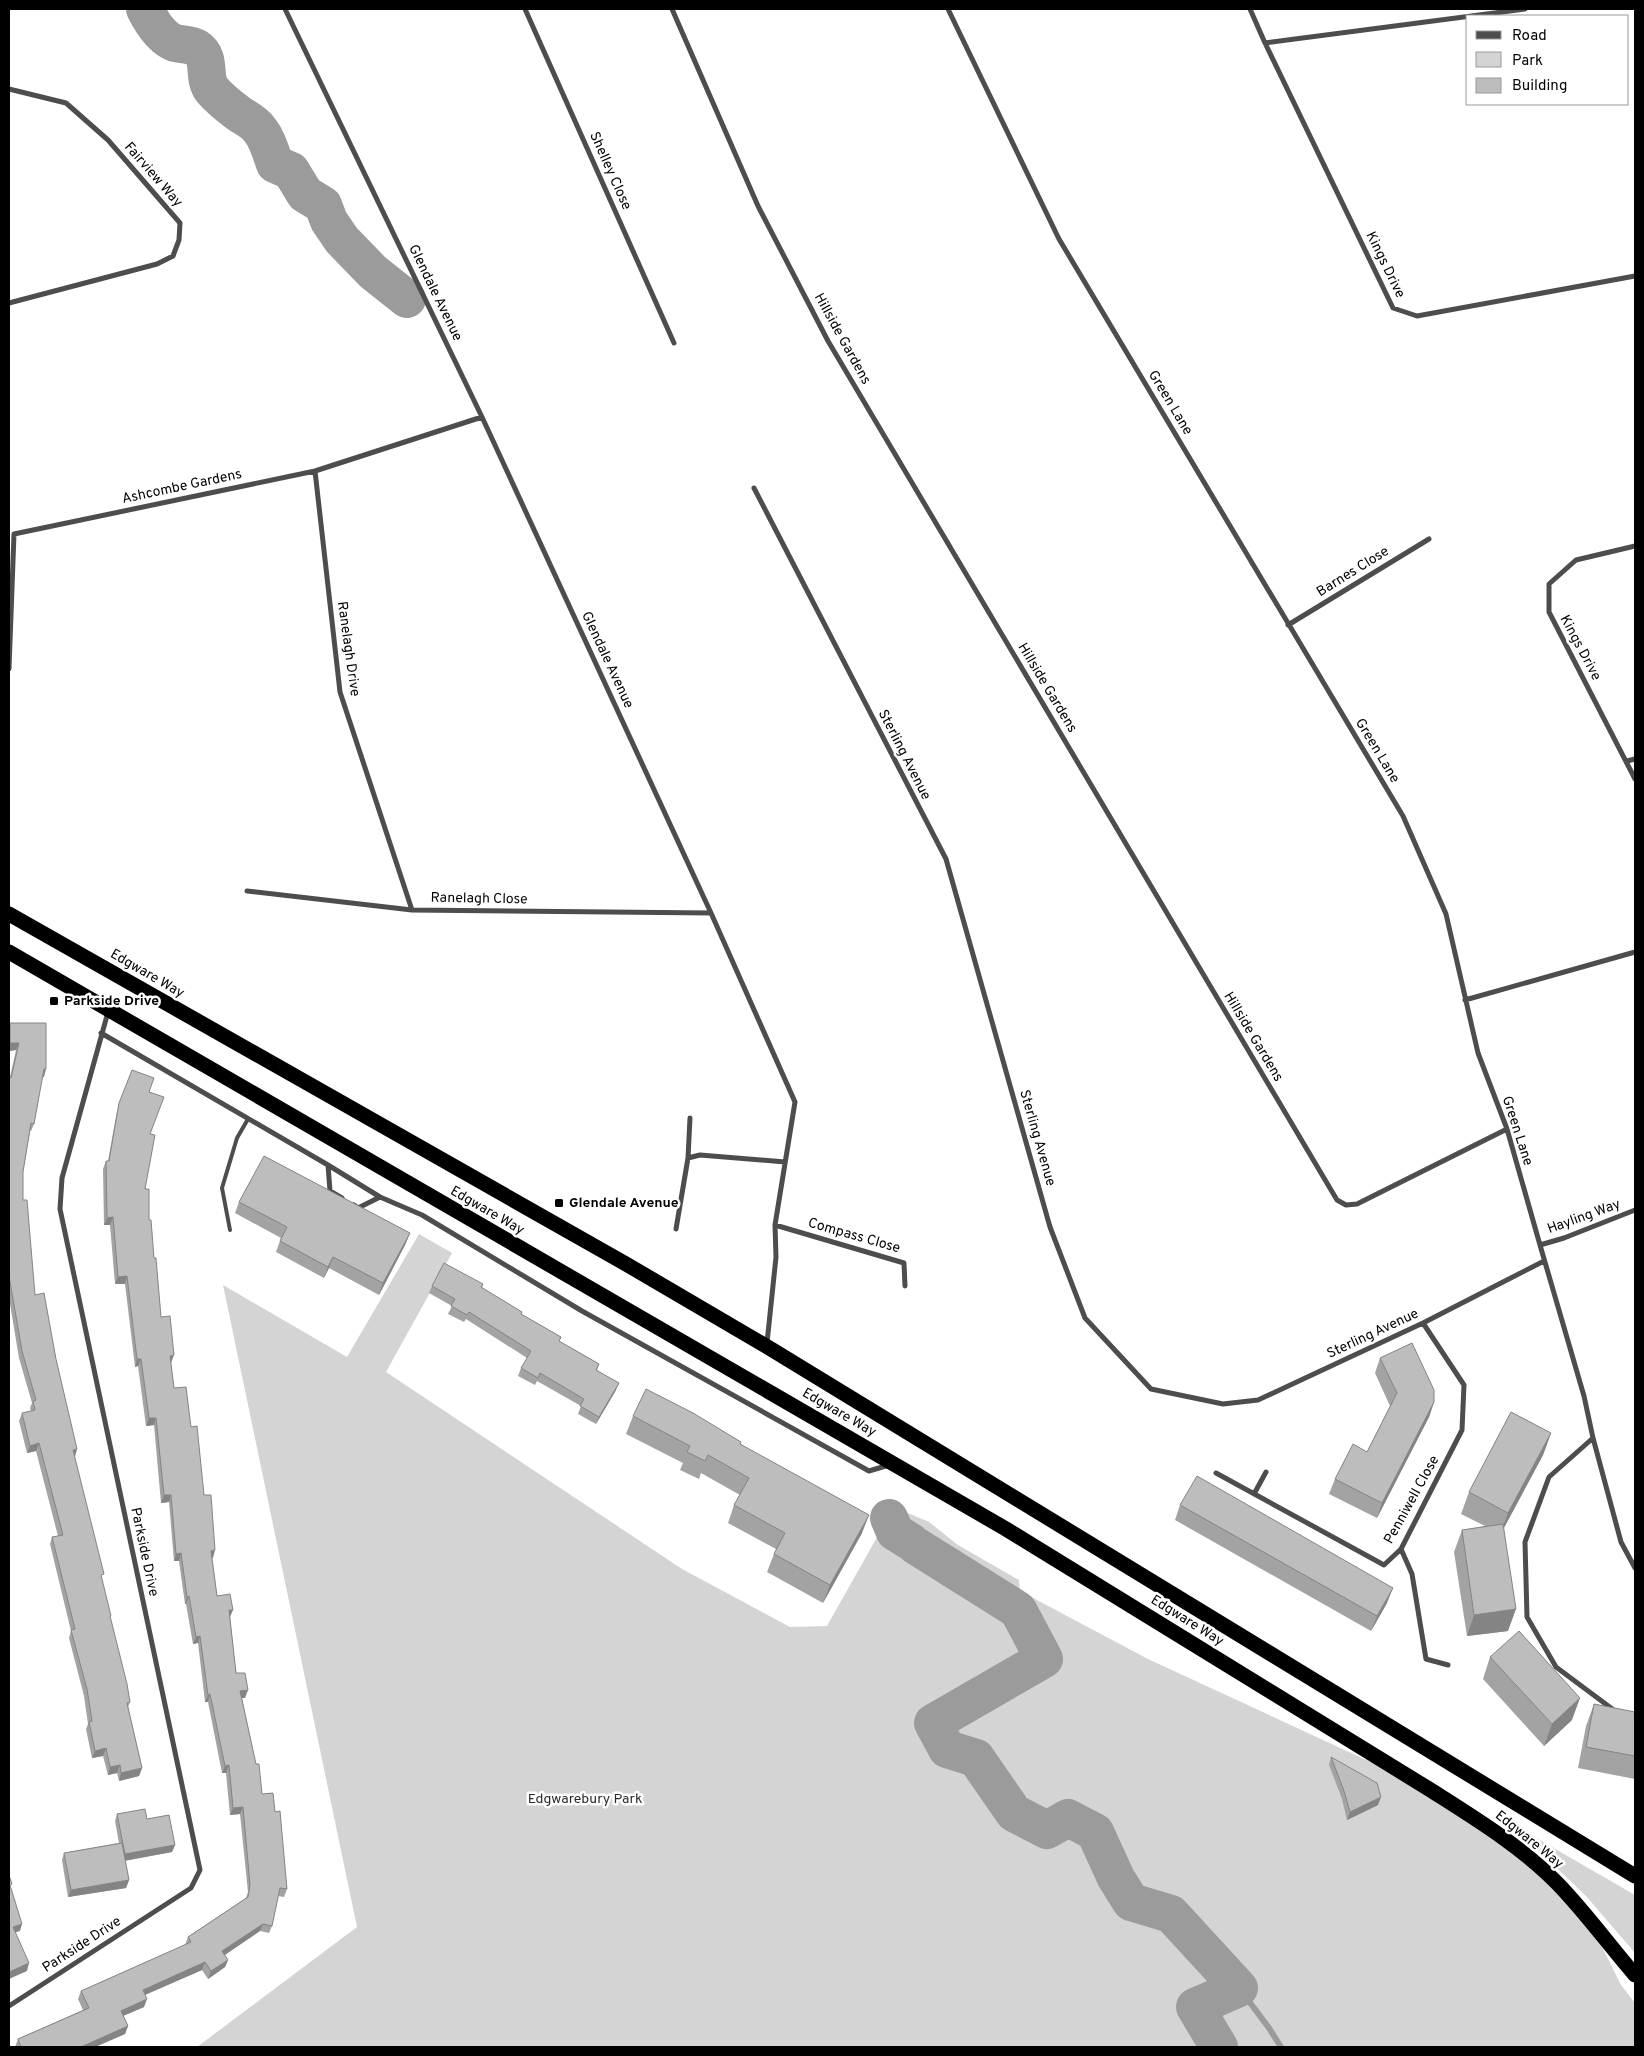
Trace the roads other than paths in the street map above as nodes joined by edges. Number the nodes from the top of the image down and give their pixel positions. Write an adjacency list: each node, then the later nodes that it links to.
1 (285, 9): 14 (street, Glendale Avenue)
2 (525, 9): 13 (street, Shelley Close)
3 (672, 9): 35 (street, Hillside Gardens)
4 (948, 9): 19 (street, Green Lane)
5 (1250, 9): 9 (street, Kings Drive)
6 (1525, 9): 7 (street)
7 (1479, 15)
8 (1466, 17): 9 (street)
9 (1265, 43): 11 (street, Kings Drive)
10 (9, 89): 12 (street, Fairview Way)
11 (1635, 276)
12 (9, 303)
13 (674, 343)
14 (482, 417): 15 (street, Ashcombe Gardens); 26 (street, Glendale Avenue)
15 (315, 471): 20 (street, Ashcombe Gardens); 25 (street, Ranelagh Drive)
16 (754, 488): 47 (street, Sterling Avenue)
17 (1429, 539): 19 (street, Barnes Close)
18 (1635, 546): 22 (street, Kings Drive)
19 (1288, 625): 30 (street, Green Lane)
20 (9, 669)
21 (1635, 759): 22 (street)
22 (1627, 761): 23 (street, Kings Drive)
23 (1635, 779)
24 (247, 891): 25 (street, Ranelagh Close)
25 (412, 910): 26 (street, Ranelagh Close)
26 (711, 913): 37 (street, Glendale Avenue)
27 (9, 914): 48 (highway, Edgware Way)
28 (9, 952): 31 (highway, Edgware Way)
29 (1635, 952): 30 (street)
30 (1466, 1000): 35 (street, Green Lane)
31 (109, 1009): 32 (street, Parkside Drive); 50 (highway, Edgware Way)
32 (102, 1033): 33 (street); 62 (street, Parkside Drive)
33 (248, 1118): 38 (street); 43 (lane)
34 (690, 1118): 36 (street)
35 (1507, 1129): 44 (street, Green Lane)
36 (688, 1158): 37 (street); 42 (street)
37 (785, 1162): 41 (street, Glendale Avenue)
38 (328, 1165): 39 (street); 39 (street)
39 (380, 1197): 50 (street)
40 (1635, 1210): 44 (street, Hayling Way)
41 (775, 1225): 46 (street, Compass Close); 48 (street, Glendale Avenue)
42 (676, 1228)
43 (230, 1230)
44 (1540, 1245): 45 (street, Green Lane)
45 (1544, 1261): 47 (street, Sterling Avenue); 49 (street, Green Lane)
46 (905, 1286)
47 (1423, 1323): 54 (street, Penniwell Close)
48 (766, 1346): 58 (highway, Edgware Way)
49 (1593, 1438): 55 (street, Green Lane); 57 (street)
50 (894, 1463): 59 (highway, Edgware Way)
51 (1266, 1472): 53 (street)
52 (1216, 1473): 53 (street, Penniwell Close)
53 (1254, 1494): 54 (street, Penniwell Close)
54 (1401, 1549): 56 (street)
55 (1635, 1568)
56 (1448, 1665)
57 (1618, 1713)
58 (1635, 1876)
59 (1615, 1952): 60 (highway); 61 (highway)
60 (1635, 1975)
61 (1635, 1987)
62 (9, 2006)

